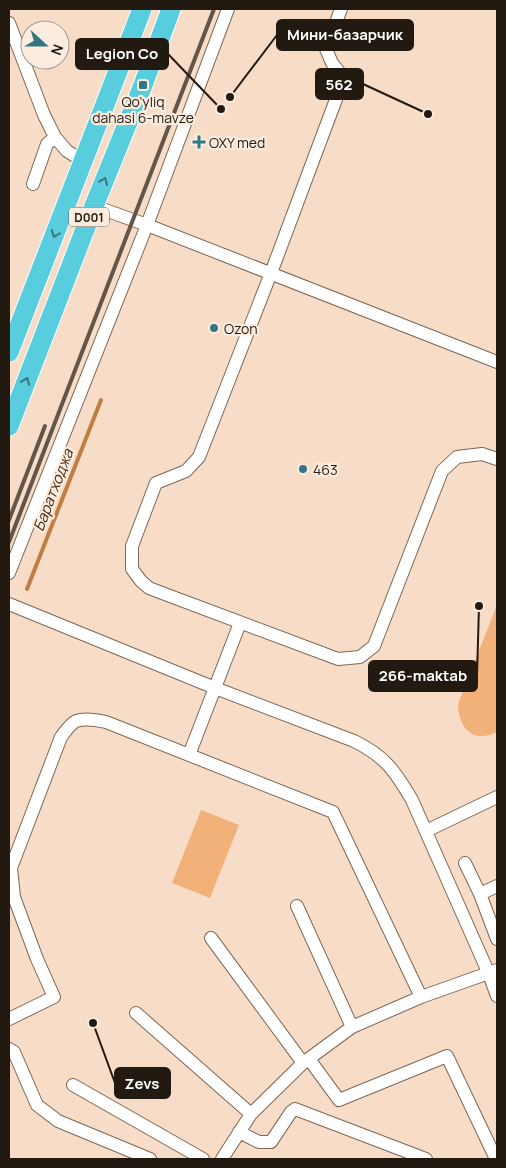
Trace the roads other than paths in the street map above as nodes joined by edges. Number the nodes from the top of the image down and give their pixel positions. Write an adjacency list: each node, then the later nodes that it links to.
1 (142, 9): 7 (highway, D001)
2 (171, 9): 9 (highway, D001, one-way to 2)
3 (228, 9): 10 (street)
4 (341, 9): 11 (street)
5 (9, 23): 6 (street)
6 (55, 138): 7 (street); 8 (street)
7 (83, 161): 12 (highway, D001, one-way to 12)
8 (33, 184)
9 (94, 206): 10 (street); 13 (highway, D001)
10 (147, 225): 11 (street); 18 (street)
11 (271, 273): 15 (street); 20 (street)
12 (31, 296): 13 (highway); 14 (highway, D001)
13 (56, 305): 16 (highway, D001, one-way to 13)
14 (9, 352)
15 (497, 362)
16 (9, 426)
17 (497, 459): 20 (street)
18 (9, 573)
19 (9, 604): 21 (street)
20 (240, 623): 21 (street)
21 (215, 688): 22 (street); 24 (street)
22 (189, 755): 33 (street); 35 (street)
23 (497, 797): 24 (street)
24 (426, 832): 31 (street)
25 (465, 863): 27 (street)
26 (497, 886): 27 (street)
27 (480, 894): 30 (street)
28 (297, 906): 36 (street)
29 (210, 938): 38 (street)
30 (497, 939)
31 (493, 972): 32 (street); 33 (street)
32 (497, 996)
33 (421, 997): 36 (street)
34 (136, 1013): 40 (street)
35 (9, 1019)
36 (352, 1026): 38 (street)
37 (9, 1049): 42 (street)
38 (306, 1061): 40 (street); 46 (street)
39 (74, 1085): 43 (street)
40 (251, 1114): 41 (street)
41 (239, 1132): 44 (street); 45 (street)
42 (150, 1159)
43 (203, 1159)
44 (222, 1159)
45 (426, 1159)
46 (496, 1159)

